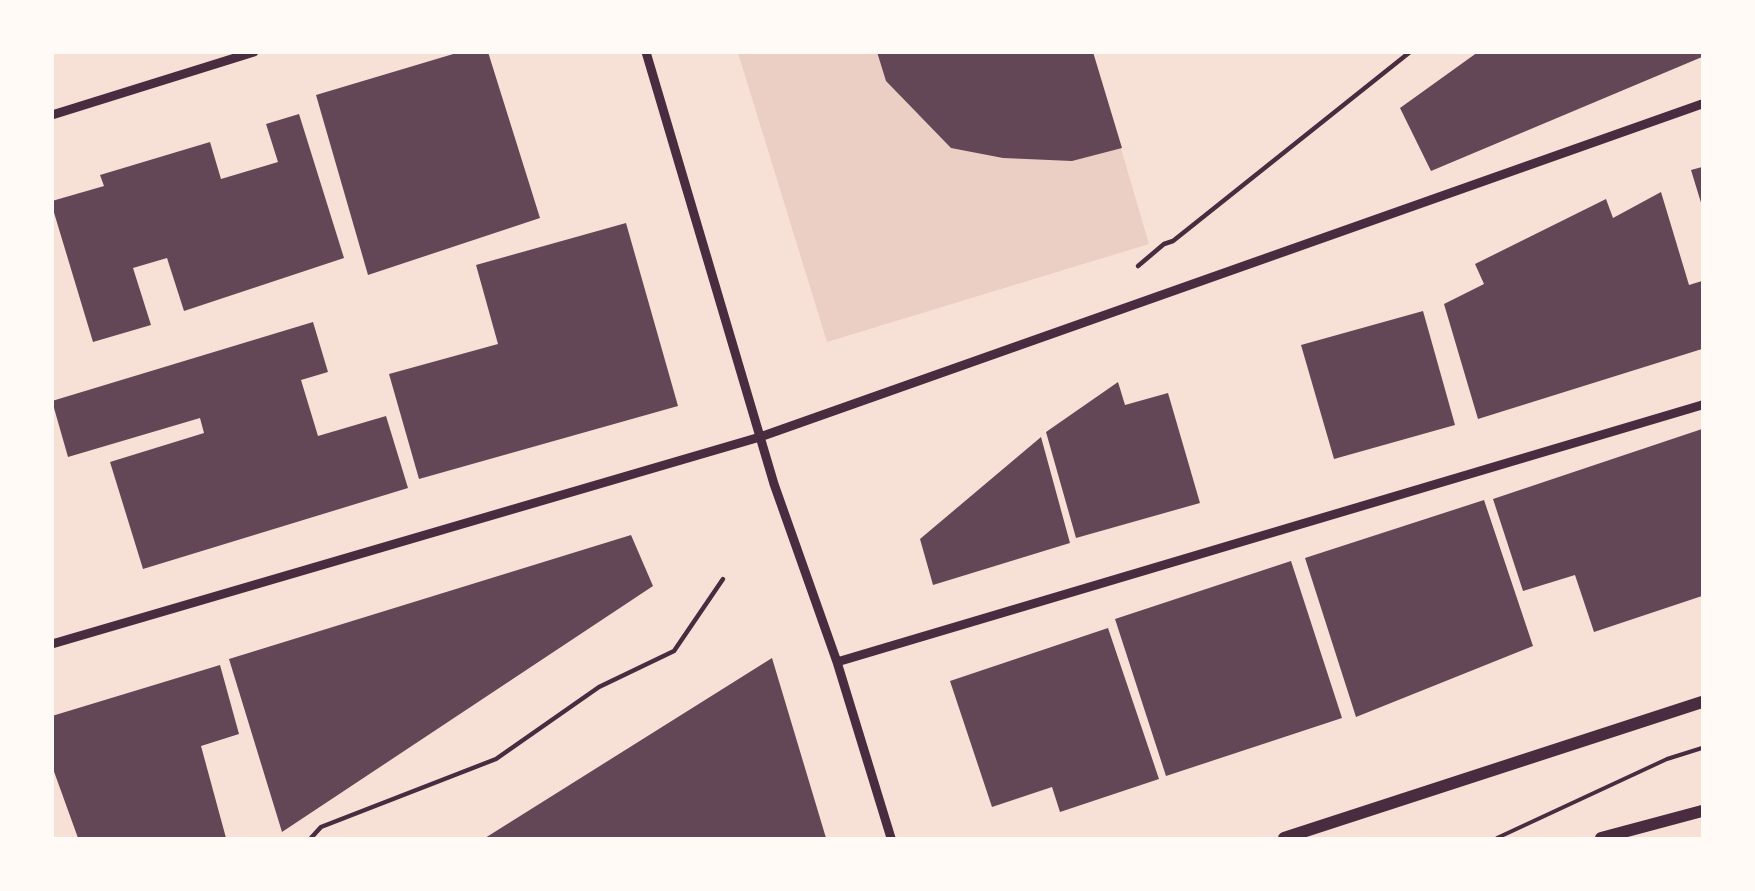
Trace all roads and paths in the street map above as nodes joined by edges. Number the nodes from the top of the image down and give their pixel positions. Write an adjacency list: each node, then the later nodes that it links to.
1 (254, 52): 5 (street)
2 (646, 52): 8 (street)
3 (1410, 52): 6 (street)
4 (1702, 104): 8 (street)
5 (52, 115)
6 (1138, 266)
7 (1702, 405): 11 (street)
8 (760, 437): 10 (street); 11 (street)
9 (723, 579): 15 (street)
10 (52, 644)
11 (838, 662): 16 (street)
12 (1702, 702): 17 (main road)
13 (1702, 748): 18 (lane)
14 (1702, 811): 19 (main road)
15 (310, 838)
16 (891, 838)
17 (1284, 838)
18 (1497, 838)
19 (1601, 838)

